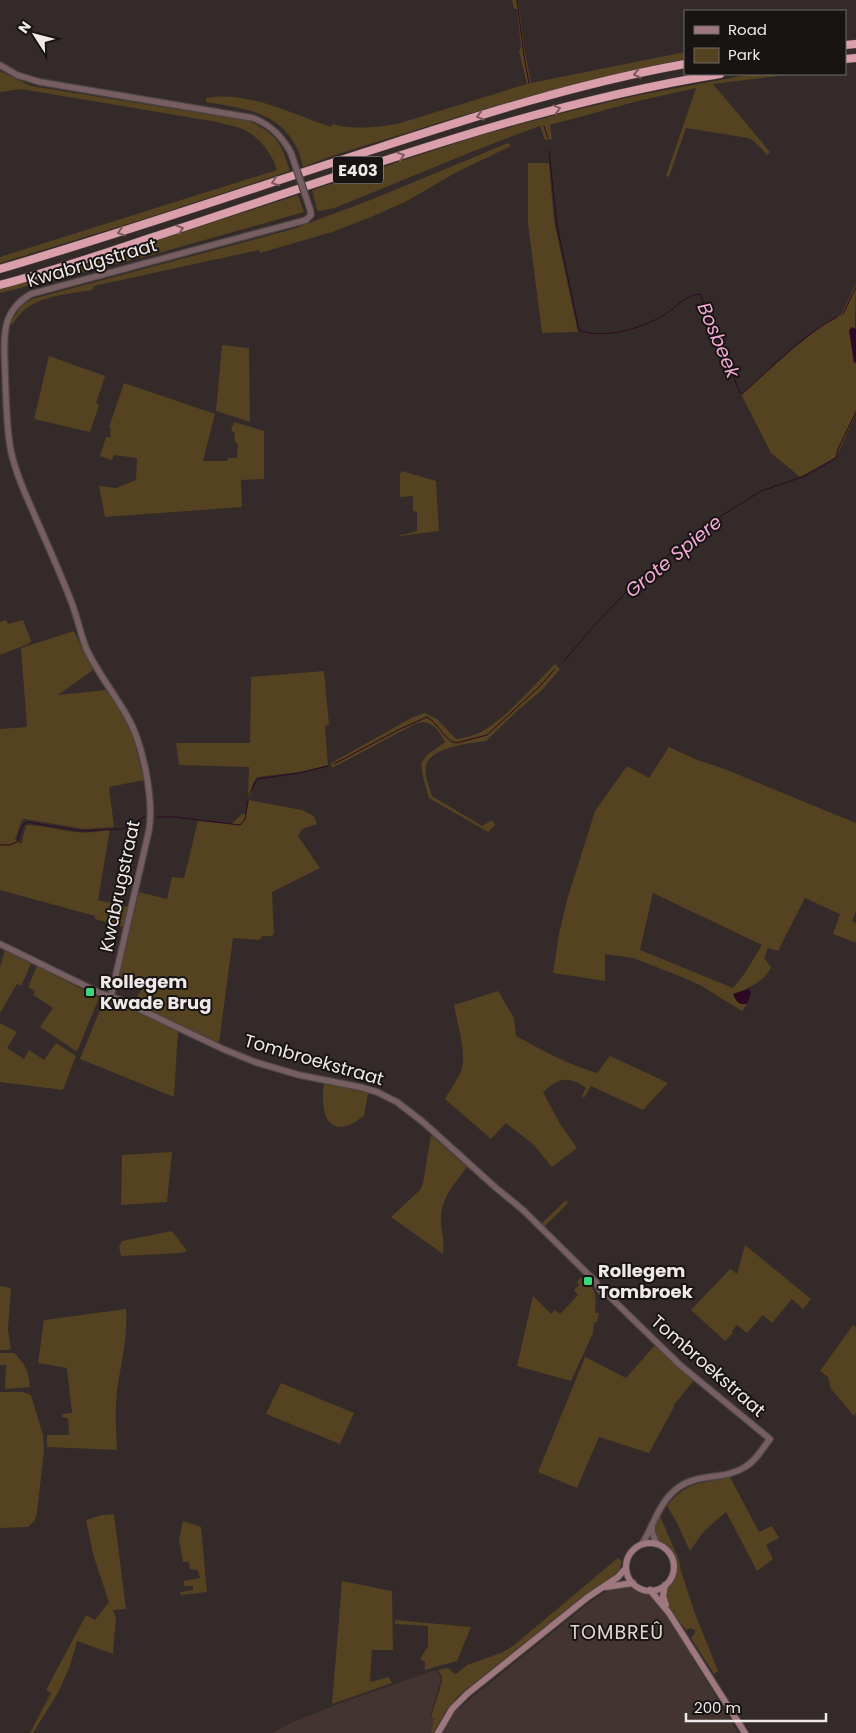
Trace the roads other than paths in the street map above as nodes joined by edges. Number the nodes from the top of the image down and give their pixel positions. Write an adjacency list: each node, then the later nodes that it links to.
1 (684, 64): 4 (highway, E403, one-way to 4)
2 (0, 65): 7 (street, Kwabrugstraat, bridge)
3 (714, 75): 5 (highway, E403, one-way to 3)
4 (0, 269)
5 (0, 284)
6 (0, 944): 7 (street, Tombroekstraat)
7 (111, 996): 8 (street, Tombroekstraat)
8 (652, 1522): 9 (street); 10 (street)
9 (642, 1544): 10 (main road); 11 (main road)
10 (657, 1544): 13 (main road)
11 (626, 1568): 12 (main road); 14 (main road)
12 (633, 1583): 14 (main road); 15 (main road)
13 (665, 1585): 15 (main road); 16 (main road)
14 (605, 1587): 17 (main road)
15 (650, 1590): 16 (main road)
16 (668, 1613): 18 (main road)
17 (438, 1733)
18 (745, 1733)

